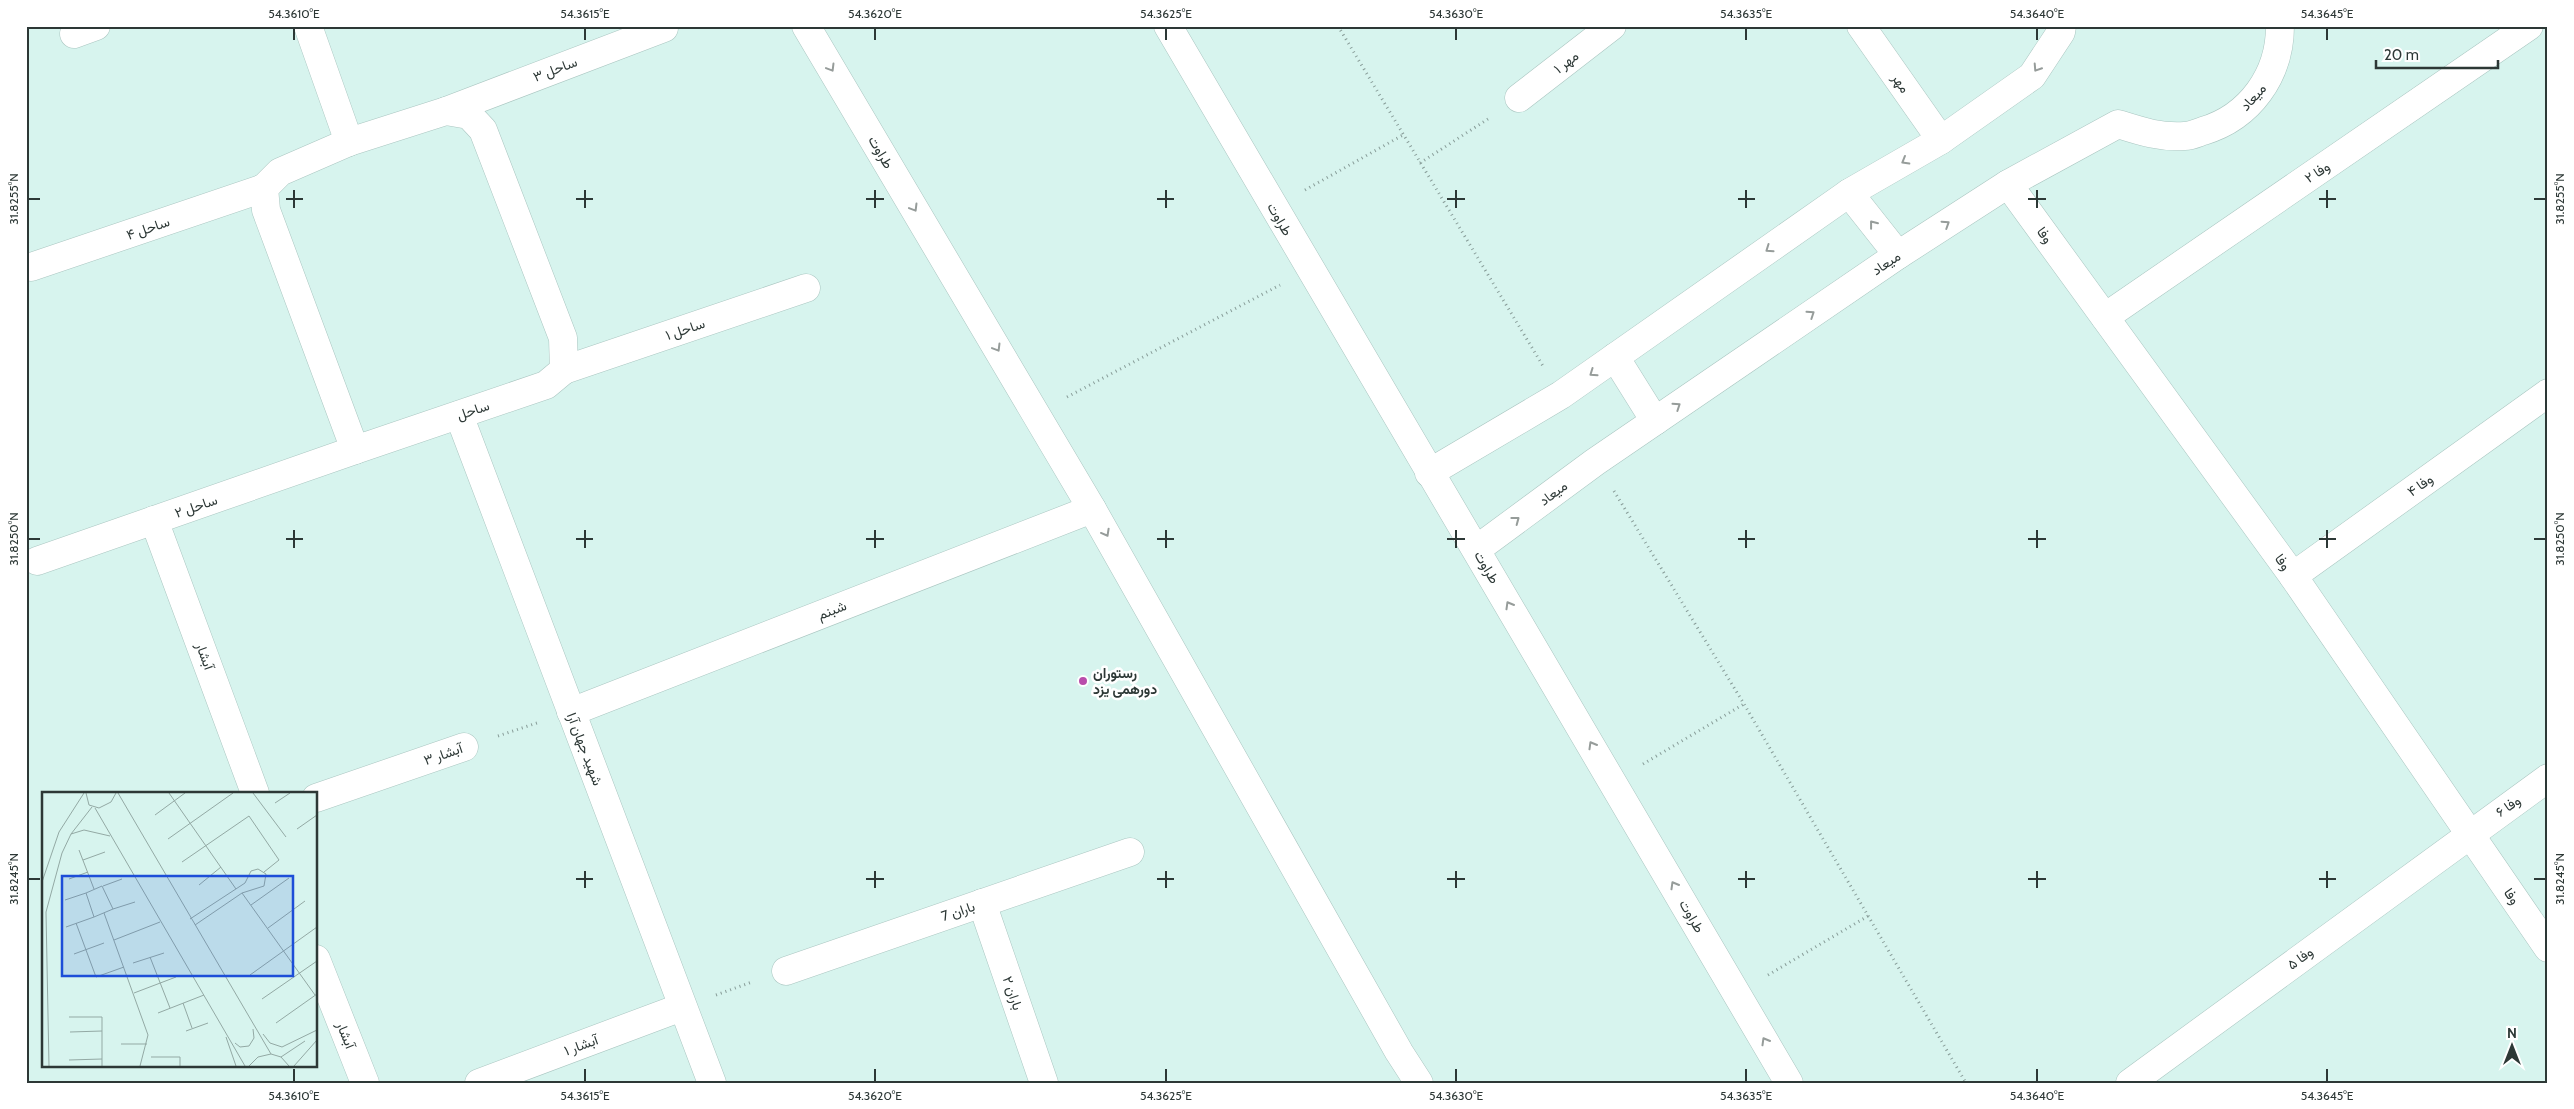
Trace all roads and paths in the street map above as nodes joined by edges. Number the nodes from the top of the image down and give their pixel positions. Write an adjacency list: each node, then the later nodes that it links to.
1 (308, 26): 15 (street)
2 (806, 26): 30 (street, طراوت, one-way to 30)
3 (1168, 26): 20 (street, طراوت)
4 (1338, 26): 13 (path)
5 (1612, 26): 11 (street, مهر ۱)
6 (1861, 26): 14 (street, مهر)
7 (2062, 26): 14 (street, one-way to 14)
8 (2280, 26): 17 (street, میعاد)
9 (2529, 26): 25 (street, وفا ۲)
10 (664, 28): 12 (street, ساحل ۳)
11 (1519, 98): 16 (path)
12 (446, 111): 15 (street); 27 (street)
13 (1403, 135): 16 (path); 20 (path)
14 (1940, 140): 19 (street, one-way to 19)
15 (350, 142): 18 (street)
16 (1420, 163): 29 (path)
17 (2008, 184): 21 (street, میعاد, one-way to 17); 25 (street, وفا)
18 (264, 188): 22 (street, ساحل ۴); 33 (street)
19 (1849, 193): 21 (street, one-way to 19); 26 (street, one-way to 26)
20 (1274, 208): 23 (street, طراوت)
21 (1898, 255): 32 (street, میعاد, one-way to 21)
22 (31, 267)
23 (1310, 269): 30 (path); 35 (street, طراوت)
24 (806, 288): 27 (street, ساحل ۱)
25 (2105, 317): 40 (street, وفا)
26 (1615, 357): 29 (street, one-way to 29); 32 (street)
27 (564, 370): 31 (street, ساحل)
28 (2548, 393): 40 (street, وفا ۴)
29 (1561, 395): 35 (street)
30 (1036, 413): 36 (street, طراوت)
31 (459, 415): 33 (street, ساحل); 42 (street, شهید جهان آرا)
32 (1655, 421): 34 (street, میعاد)
33 (355, 450): 37 (street, ساحل ۲)
34 (1596, 462): 38 (street, میعاد, one-way to 34); 41 (path)
35 (1429, 473): 38 (street, طراوت)
36 (1092, 509): 42 (street, شبنم); 61 (street, طراوت, one-way to 61)
37 (154, 520): 39 (street, ساحل ۲); 46 (street, آبشار)
38 (1477, 550): 45 (street, طراوت, one-way to 38)
39 (37, 561)
40 (2292, 576): 48 (street, وفا)
41 (1744, 704): 45 (path); 51 (path)
42 (571, 712): 43 (path, آبشار ۳); 56 (street, شهید جهان آرا)
43 (464, 747): 47 (street, آبشار ۳)
44 (2548, 778): 48 (street, وفا ۶)
45 (1613, 782): 55 (street, طراوت, one-way to 45)
46 (255, 792)
47 (318, 797)
48 (2469, 834): 52 (street, وفا); 64 (street, وفا ۵)
49 (1130, 852): 50 (street, باران 7)
50 (982, 902): 53 (street, باران 7); 60 (street, باران ۲)
51 (1868, 916): 55 (path); 63 (path)
52 (2548, 948)
53 (786, 971): 56 (path)
54 (319, 976): 57 (street, آبشار)
55 (1737, 993): 62 (street, طراوت, one-way to 55)
56 (682, 1007): 58 (street, آبشار ۱); 59 (street, شهید جهان آرا)
57 (365, 1083)
58 (479, 1083)
59 (712, 1083)
60 (1044, 1083)
61 (1419, 1083)
62 (1789, 1083)
63 (1966, 1083)
64 (2130, 1083)

